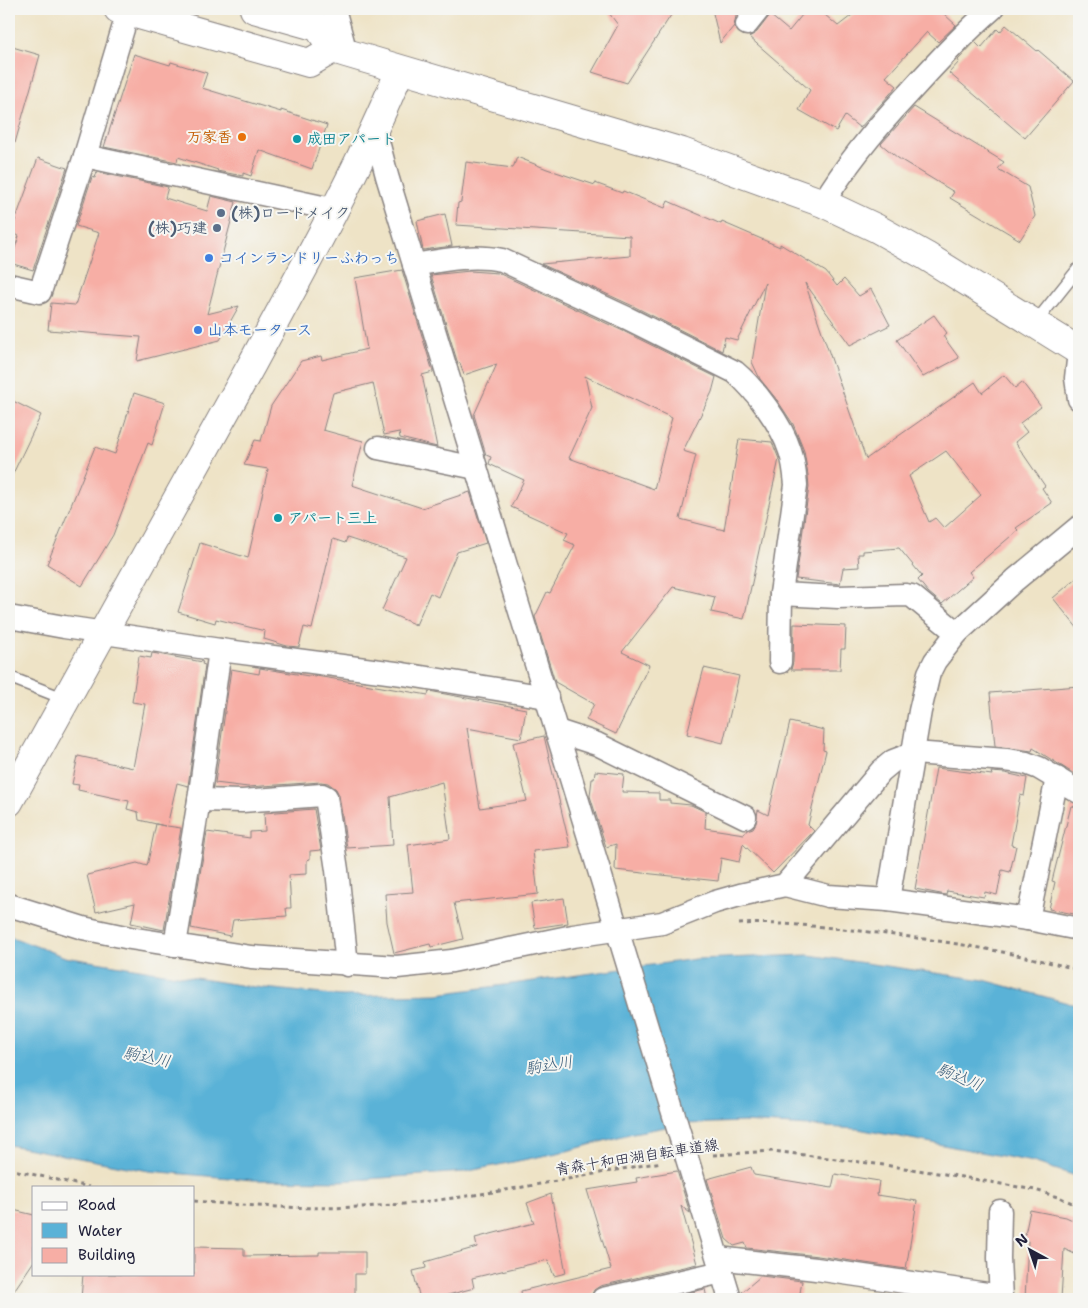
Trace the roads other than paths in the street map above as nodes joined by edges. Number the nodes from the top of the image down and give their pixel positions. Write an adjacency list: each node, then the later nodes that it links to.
1 (254, 9): 5 (street)
2 (334, 9): 5 (street)
3 (123, 10): 5 (street); 8 (street)
4 (984, 11): 9 (street)
5 (340, 51): 6 (street)
6 (400, 70): 7 (street); 9 (street)
7 (375, 130): 10 (street); 11 (street)
8 (84, 156): 10 (street); 13 (street)
9 (823, 203): 14 (street)
10 (336, 210): 22 (street)
11 (414, 265): 18 (street); 20 (street)
12 (1079, 268): 14 (lane)
13 (9, 285)
14 (1035, 323): 15 (street)
15 (1079, 351): 16 (street)
16 (1079, 399)
17 (378, 448): 18 (street)
18 (476, 468): 27 (street)
19 (1079, 527): 23 (street)
20 (781, 594): 23 (street); 25 (street)
21 (9, 617): 22 (street)
22 (102, 632): 24 (street); 28 (street)
23 (957, 633): 30 (street)
24 (220, 650): 27 (street); 33 (street)
25 (780, 662)
26 (9, 677): 28 (lane)
27 (546, 697): 29 (street)
28 (65, 699): 34 (street)
29 (558, 731): 35 (street); 41 (street)
30 (914, 753): 31 (street); 36 (street); 37 (street)
31 (1058, 778): 32 (street); 39 (street)
32 (1079, 792)
33 (199, 800): 42 (street); 43 (street)
34 (9, 802)
35 (745, 817)
36 (785, 885): 37 (street); 41 (street)
37 (888, 900): 39 (street)
38 (9, 905): 42 (street)
39 (1028, 919): 40 (street)
40 (1079, 930)
41 (619, 937): 43 (street); 45 (street)
42 (175, 945): 43 (street)
43 (347, 965)
44 (1000, 1211): 46 (street)
45 (720, 1265): 46 (street); 47 (street); 48 (street)
46 (1001, 1298)
47 (603, 1299)
48 (730, 1299)

